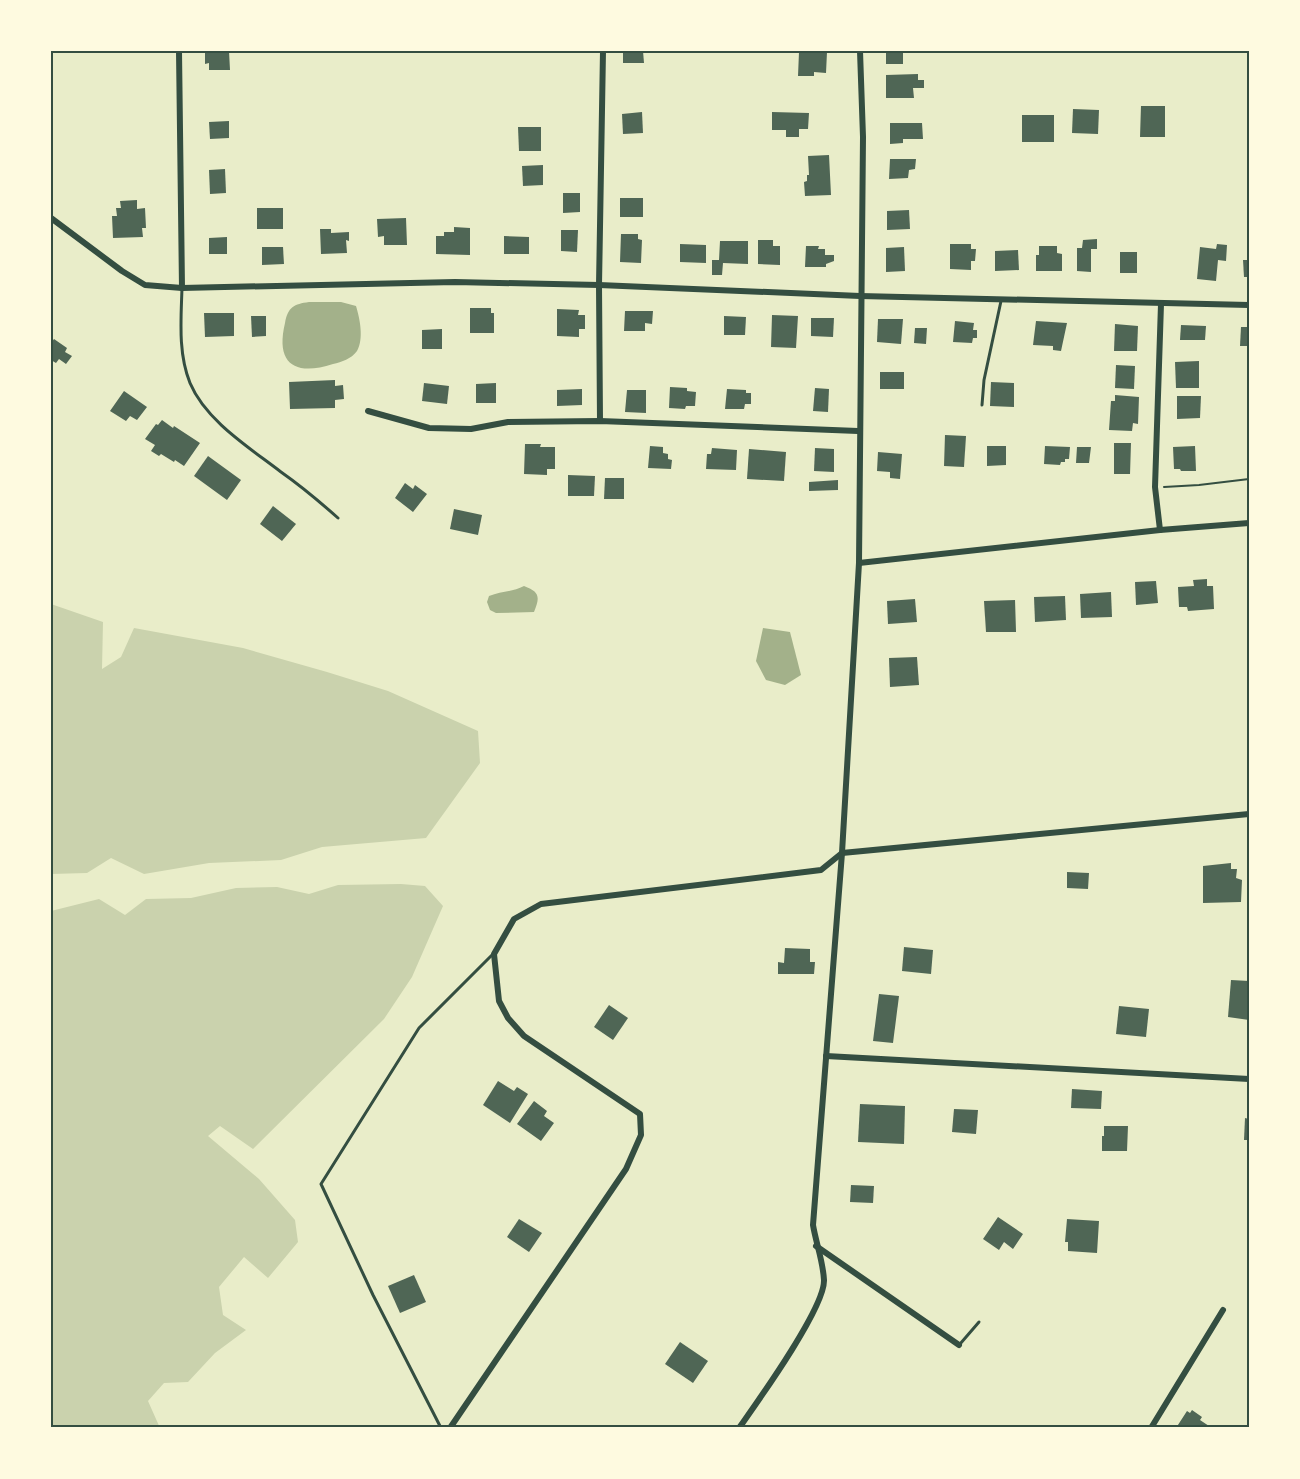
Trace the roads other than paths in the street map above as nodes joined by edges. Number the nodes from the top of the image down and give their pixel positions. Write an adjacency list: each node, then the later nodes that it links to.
1 (179, 51): 6 (street)
2 (603, 51): 5 (street)
3 (860, 51): 7 (street)
4 (51, 218): 6 (street)
5 (599, 285): 6 (street); 7 (street); 13 (street)
6 (182, 288): 15 (lane)
7 (860, 296): 8 (street); 14 (street)
8 (1001, 299): 9 (street); 11 (lane)
9 (1161, 304): 10 (street); 17 (street)
10 (1249, 305)
11 (982, 405)
12 (368, 411): 13 (street)
13 (600, 421): 14 (street)
14 (858, 431): 18 (street)
15 (338, 518)
16 (1249, 523): 17 (street)
17 (1160, 530): 18 (street)
18 (859, 563): 20 (street)
19 (1249, 814): 20 (street)
20 (842, 853): 21 (street); 22 (street)
21 (494, 954): 28 (lane); 29 (street)
22 (826, 1056): 23 (street); 24 (street)
23 (1249, 1079)
24 (816, 1246): 27 (street); 30 (street)
25 (1223, 1310): 31 (street)
26 (979, 1322): 27 (lane)
27 (959, 1345)
28 (441, 1428)
29 (450, 1428)
30 (739, 1428)
31 (1151, 1428)

